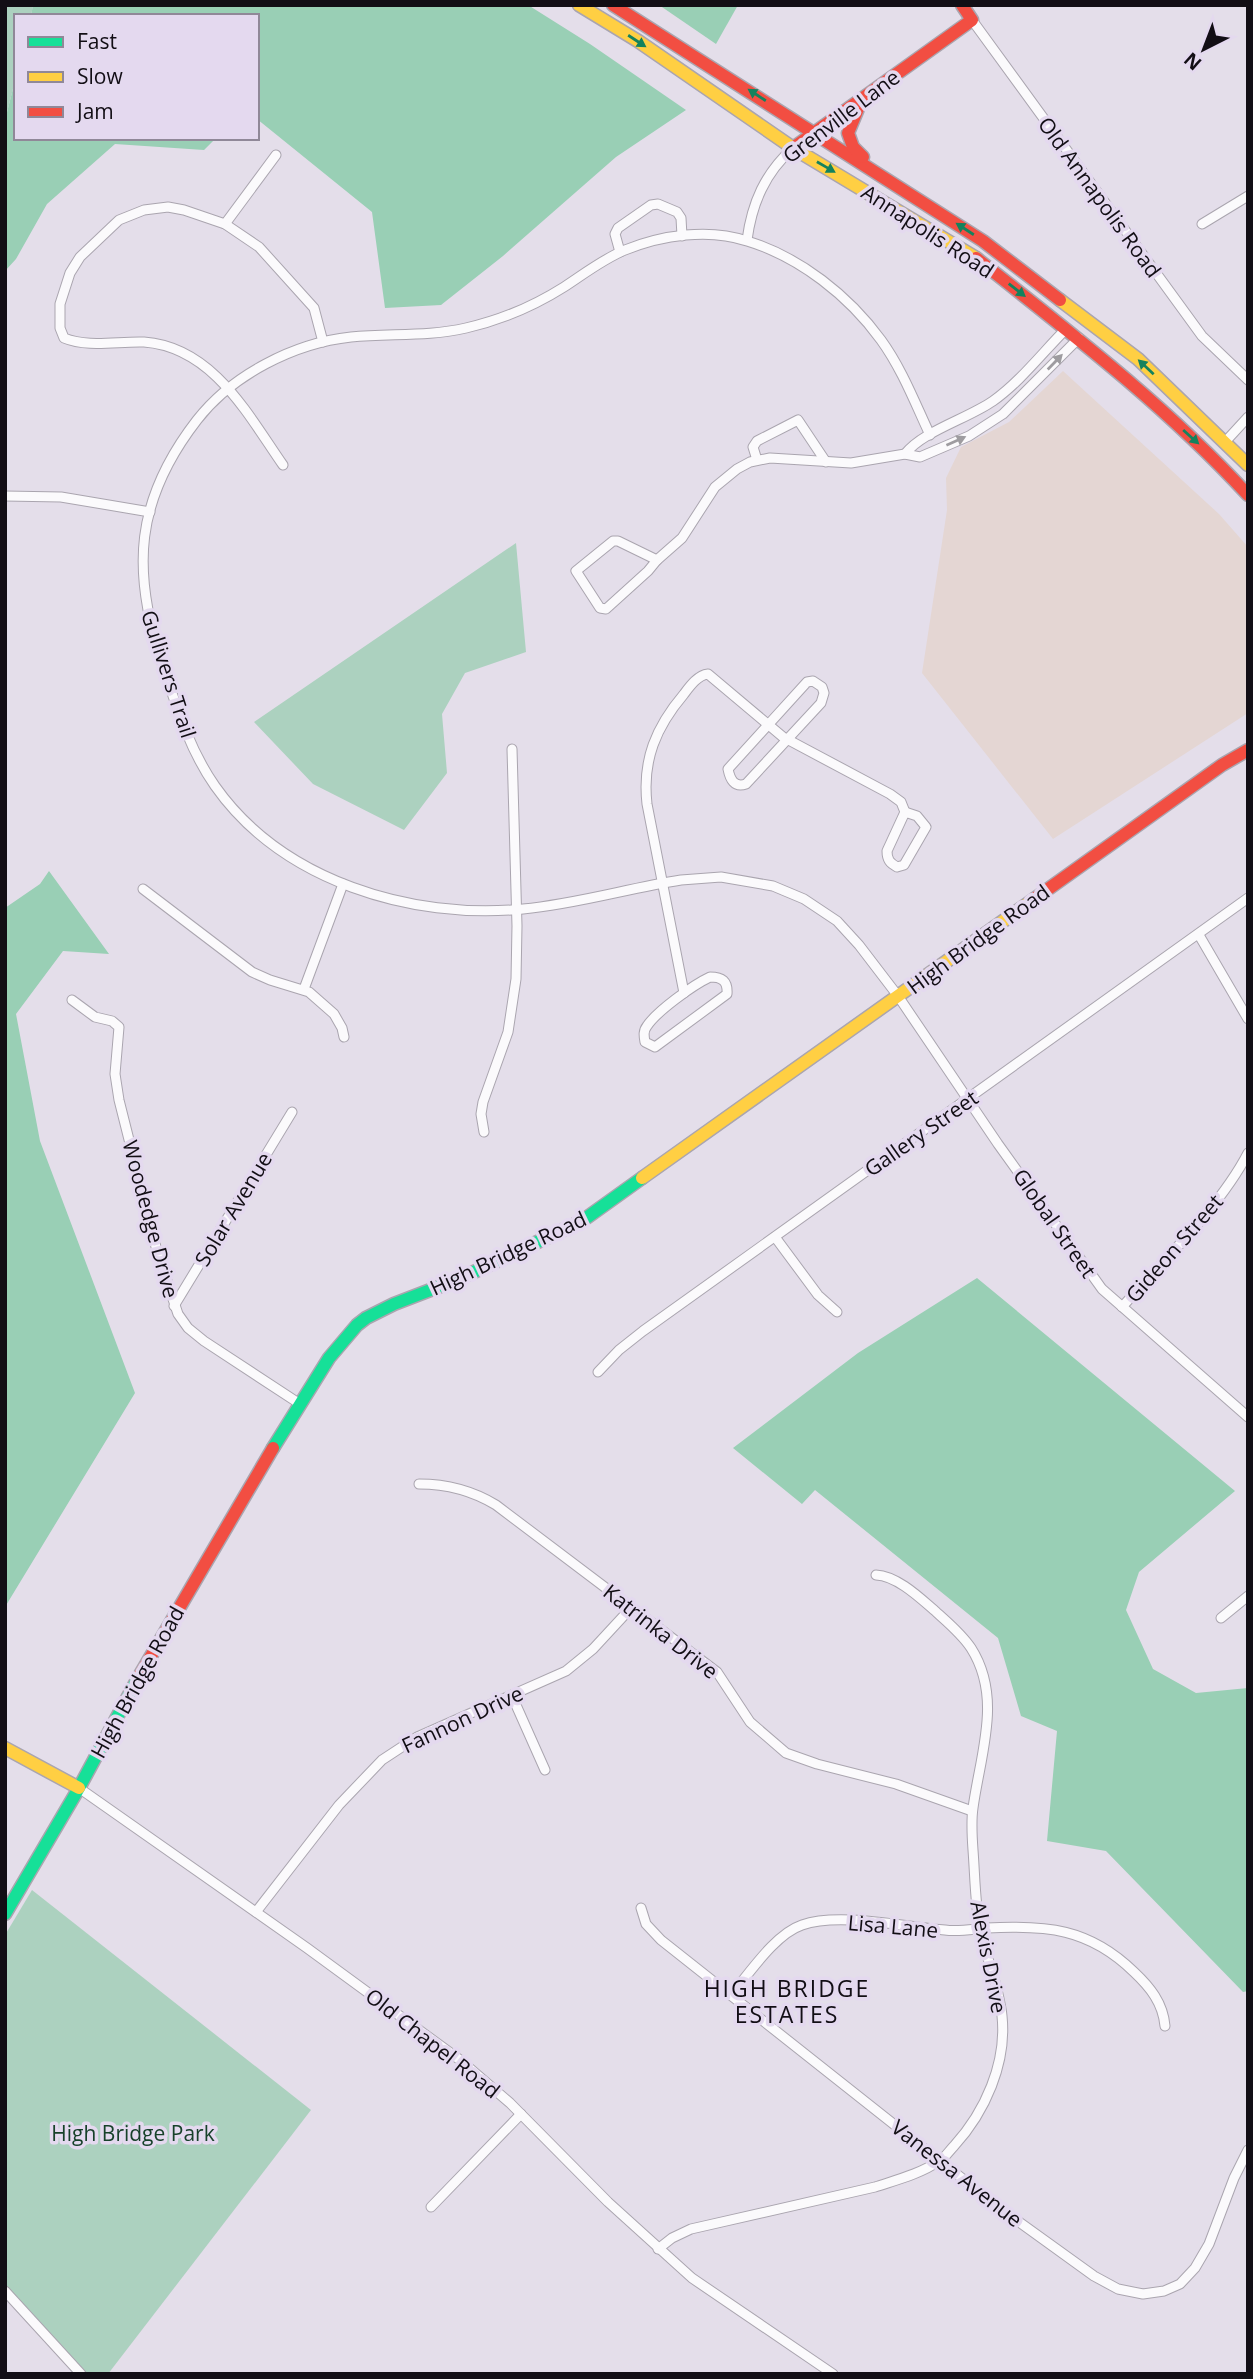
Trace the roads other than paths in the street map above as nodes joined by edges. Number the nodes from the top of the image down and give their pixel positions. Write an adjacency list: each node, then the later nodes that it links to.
1 (579, 5): 7 (street, Annapolis Road, one-way to 7)
2 (613, 5): 6 (street, Annapolis Road, one-way to 2)
3 (961, 5): 4 (street, Old Annapolis Road)
4 (972, 20): 5 (street, Grenville Lane); 19 (street, Old Annapolis Road)
5 (862, 99): 6 (street, Grenville Lane); 9 (street)
6 (814, 132): 7 (street, Grenville Lane); 9 (street, Annapolis Road)
7 (793, 148): 14 (street, Grenville Lane); 16 (street, Annapolis Road, one-way to 16)
8 (276, 155): 11 (street)
9 (876, 171): 23 (street, Annapolis Road, one-way to 9)
10 (1248, 196): 12 (street)
11 (225, 224): 18 (street); 20 (street)
12 (1202, 224)
13 (682, 236): 14 (street, Gullivers Trail); 15 (street, Gullivers Trail); 15 (street)
14 (747, 240): 22 (street, Gullivers Trail)
15 (620, 252): 18 (street, Gullivers Trail)
16 (1066, 329): 17 (street, Annapolis Road); 22 (street)
17 (1079, 338): 24 (street, one-way to 17); 29 (street, Annapolis Road, one-way to 29)
18 (323, 342): 20 (street, Gullivers Trail)
19 (1248, 380)
20 (229, 388): 27 (street); 31 (street, Gullivers Trail)
21 (1248, 417): 23 (street)
22 (930, 435): 24 (street)
23 (1225, 442): 28 (street, Annapolis Road)
24 (905, 454): 26 (street)
25 (757, 460): 26 (street); 26 (street); 32 (street)
26 (826, 462)
27 (283, 465)
28 (1248, 465)
29 (1248, 495)
30 (5, 496): 31 (street)
31 (150, 512): 39 (street, Gullivers Trail)
32 (657, 560): 32 (street)
33 (767, 725): 34 (street); 34 (street); 34 (street); 38 (street)
34 (788, 740): 37 (street)
35 (512, 749): 42 (street)
36 (1248, 750): 46 (street, High Bridge Road)
37 (905, 812): 37 (street)
38 (662, 883): 42 (street, Gullivers Trail); 45 (street); 46 (street, Gullivers Trail)
39 (342, 884): 42 (street, Gullivers Trail); 44 (street)
40 (143, 889): 44 (street)
41 (1248, 898): 43 (street, Gallery Street)
42 (516, 910): 52 (street)
43 (1199, 935): 48 (street); 50 (street, Gallery Street)
44 (304, 989): 49 (street)
45 (684, 993): 45 (street)
46 (898, 996): 50 (street, Global Street); 59 (street, High Bridge Road)
47 (72, 1000): 55 (street, Woodedge Drive)
48 (1248, 1018)
49 (344, 1037)
50 (968, 1099): 54 (street, Gallery Street); 56 (street, Global Street)
51 (292, 1112): 55 (street, Solar Avenue)
52 (484, 1132)
53 (1248, 1153): 56 (street, Gideon Street)
54 (775, 1237): 57 (street); 58 (street, Gallery Street)
55 (174, 1306): 59 (street, Woodedge Drive)
56 (1122, 1307): 60 (street, Global Street)
57 (836, 1312)
58 (598, 1372)
59 (300, 1404): 69 (street, High Bridge Road)
60 (1248, 1417)
61 (419, 1484): 64 (street, Katrinka Drive)
62 (876, 1575): 70 (street, Alexis Drive)
63 (1248, 1596): 65 (street)
64 (630, 1609): 66 (street, Fannon Drive); 70 (street, Katrinka Drive)
65 (1221, 1618)
66 (512, 1696): 68 (street); 72 (street, Fannon Drive)
67 (5, 1748): 69 (street, Old Chapel Road)
68 (545, 1770)
69 (79, 1788): 72 (street, Old Chapel Road); 73 (street, High Bridge Road)
70 (972, 1811): 74 (street, Alexis Drive)
71 (641, 1908): 75 (street, Vanessa Avenue)
72 (256, 1913): 77 (street, Old Chapel Road)
73 (5, 1914)
74 (980, 1928): 75 (street, Lisa Lane); 76 (street, Lisa Lane); 79 (street, Alexis Drive)
75 (731, 1995): 79 (street, Vanessa Avenue)
76 (1165, 2026)
77 (521, 2114): 80 (street); 81 (street, Old Chapel Road)
78 (1248, 2150): 79 (street, Vanessa Avenue)
79 (940, 2161): 81 (street, Alexis Drive)
80 (431, 2207)
81 (658, 2249): 84 (street, Old Chapel Road)
82 (5, 2291): 83 (street)
83 (81, 2374)
84 (833, 2374)

